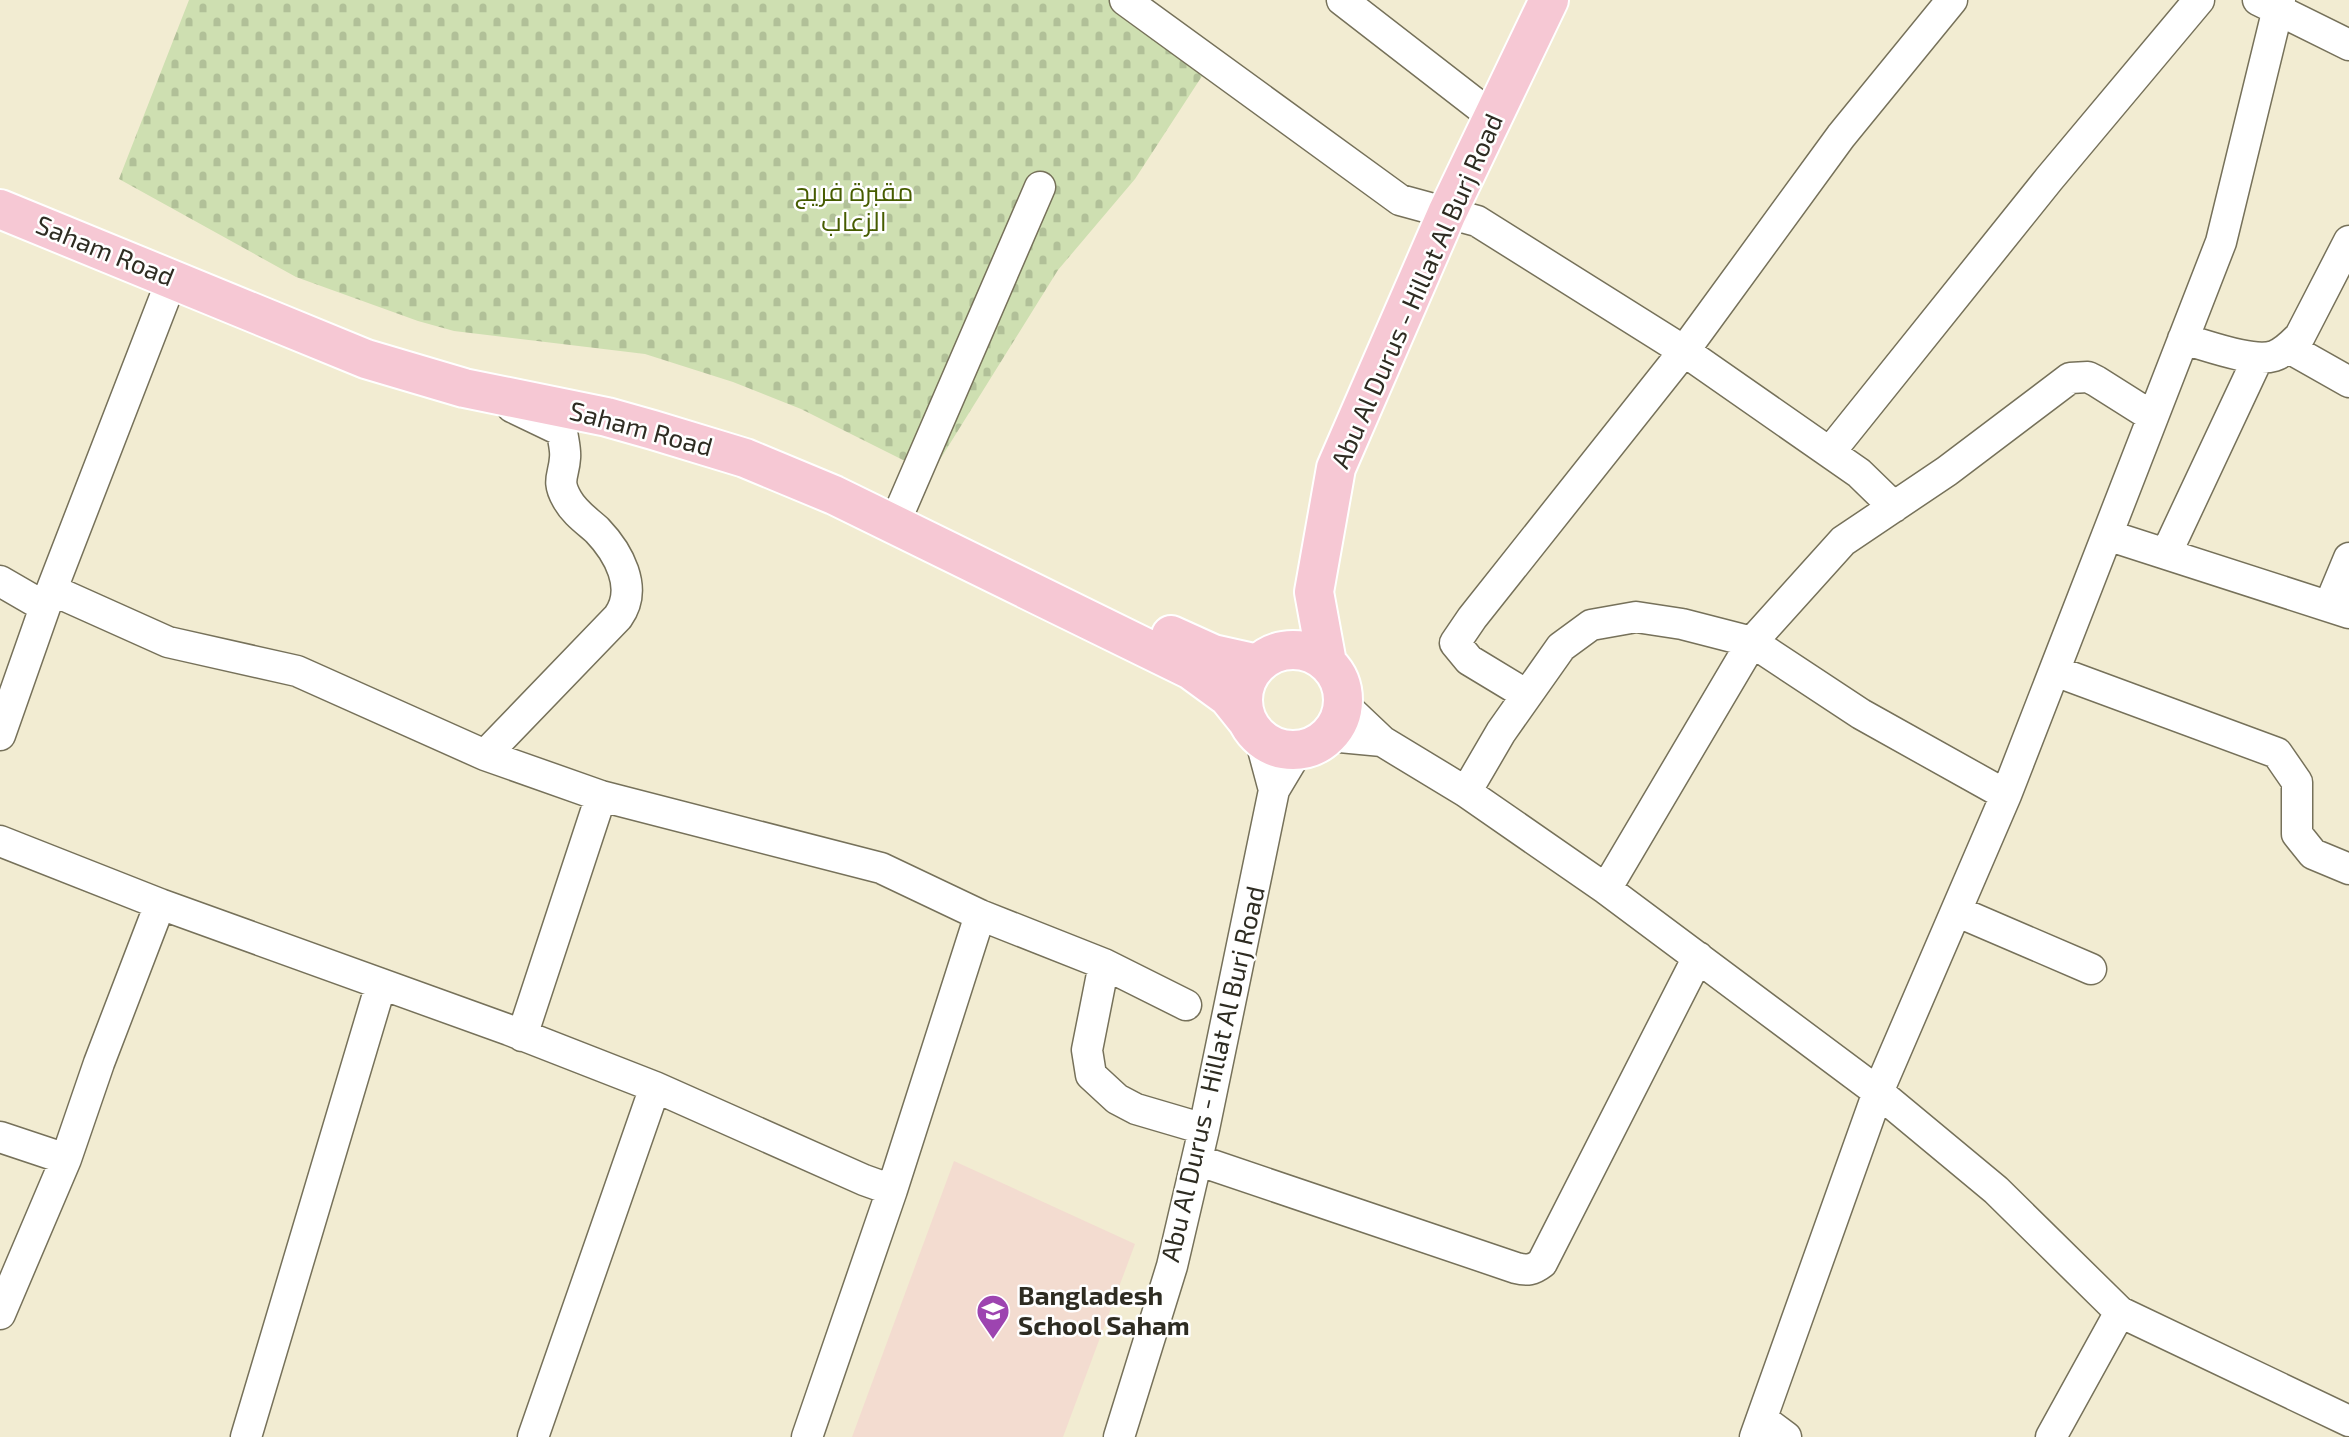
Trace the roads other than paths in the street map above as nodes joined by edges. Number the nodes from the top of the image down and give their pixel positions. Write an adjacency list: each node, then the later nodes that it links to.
1 (1125, 0): 11 (street)
2 (1342, 0): 8 (street)
3 (1549, 0): 8 (main road, Abu Al Durus - Hillat Al Burj Road)
4 (1952, 0): 16 (street)
5 (2199, 0): 21 (street)
6 (2272, 4): 7 (street); 14 (street)
7 (2349, 45)
8 (1493, 117): 11 (main road, Abu Al Durus - Hillat Al Burj Road)
9 (1040, 187): 22 (street)
10 (1, 207): 13 (main road, Saham Road); 22 (main road, Saham Road)
11 (1447, 213): 16 (street); 28 (main road, Abu Al Durus - Hillat Al Burj Road)
12 (2349, 241): 15 (street)
13 (173, 279): 19 (main road, Saham Road); 29 (street)
14 (2183, 338): 17 (street); 20 (street)
15 (2289, 348): 17 (street); 18 (street)
16 (1684, 351): 21 (street); 35 (street)
17 (2258, 358): 25 (street)
18 (2349, 382)
19 (480, 392): 36 (main road, Saham Road); 39 (street)
20 (2153, 417): 23 (street); 24 (street)
21 (1830, 452): 23 (street)
22 (902, 506): 32 (main road, Saham Road)
23 (1894, 507): 31 (street)
24 (2107, 535): 25 (street); 34 (street)
25 (2166, 554): 30 (street)
26 (2349, 558): 30 (street)
27 (0, 581): 29 (street)
28 (1314, 592): 32 (main road, Abu Al Durus - Hillat Al Burj Road); 33 (main road, Abu Al Durus - Hillat Al Burj Road)
29 (49, 598): 38 (street); 39 (street)
30 (2339, 610)
31 (1752, 642): 35 (street); 42 (street); 46 (street)
32 (1270, 657): 33 (main road); 36 (main road)
33 (1327, 663): 37 (main road)
34 (2055, 671): 42 (street); 45 (street)
35 (1527, 695): 41 (street)
36 (1254, 730): 37 (main road); 40 (street, Abu Al Durus - Hillat Al Burj Road)
37 (1323, 730): 40 (street, Abu Al Durus - Hillat Al Burj Road); 41 (street)
38 (0, 735)
39 (485, 755): 43 (street)
40 (1274, 790): 58 (street, Abu Al Durus - Hillat Al Burj Road)
41 (1466, 792): 46 (street)
42 (2006, 795): 48 (street)
43 (601, 796): 49 (street); 55 (street)
44 (0, 841): 47 (street)
45 (2349, 869)
46 (1606, 889): 50 (street)
47 (160, 904): 53 (street); 60 (street)
48 (1956, 911): 52 (street); 57 (street)
49 (980, 915): 51 (street); 62 (street)
50 (1698, 957): 57 (street); 61 (street)
51 (1104, 964): 54 (street); 58 (street)
52 (2091, 969)
53 (380, 984): 55 (street); 67 (street)
54 (1185, 1005)
55 (522, 1036): 56 (street)
56 (655, 1087): 62 (street); 68 (street)
57 (1878, 1092): 63 (street); 66 (street)
58 (1204, 1129): 61 (street, Abu Al Durus - Hillat Al Burj Road)
59 (0, 1137): 60 (street)
60 (66, 1159): 64 (street)
61 (1197, 1160): 70 (street, Abu Al Durus - Hillat Al Burj Road)
62 (892, 1190): 69 (street)
63 (2120, 1312): 65 (street); 72 (street)
64 (0, 1314)
65 (2346, 1416)
66 (1758, 1428): 71 (street)
67 (246, 1437)
68 (533, 1437)
69 (807, 1437)
70 (1119, 1437)
71 (1786, 1437)
72 (2050, 1437)

